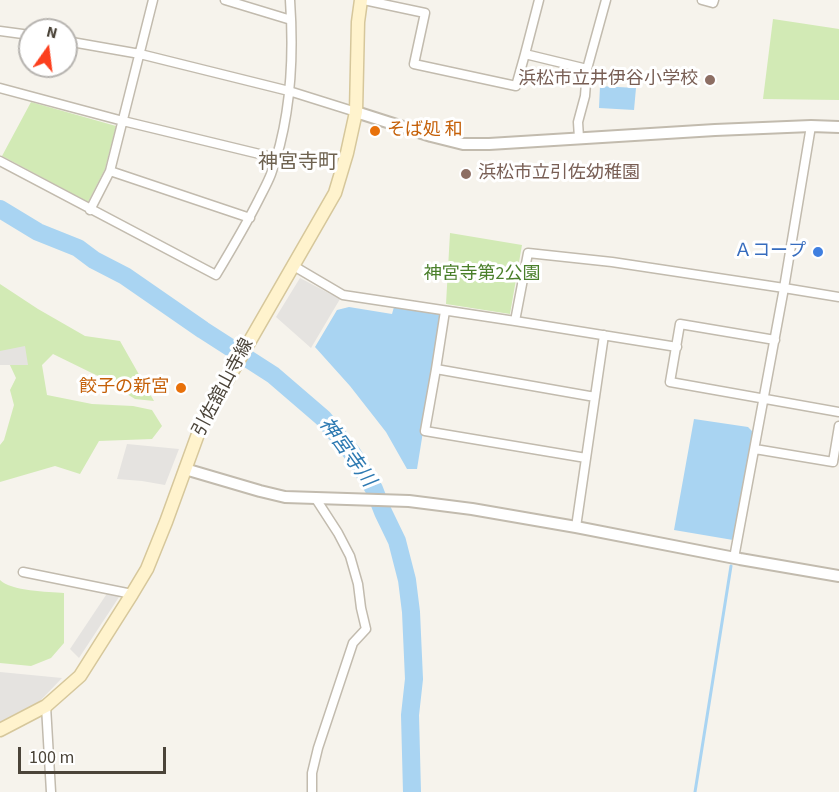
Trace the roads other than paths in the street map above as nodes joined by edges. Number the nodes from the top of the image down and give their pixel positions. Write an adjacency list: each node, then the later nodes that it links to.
1 (153, 0): 13 (street)
2 (225, 0): 9 (street)
3 (290, 0): 9 (street)
4 (363, 0): 14 (street); 18 (main road, 引佐舘山寺線)
5 (539, 0): 14 (street)
6 (606, 0): 15 (street)
7 (702, 0): 8 (street)
8 (714, 0)
9 (291, 20): 17 (street)
10 (0, 31): 11 (street)
11 (18, 33)
12 (78, 43): 13 (street)
13 (140, 54): 17 (street); 19 (street)
14 (525, 54): 15 (street)
15 (587, 69): 22 (street)
16 (0, 88): 19 (street)
17 (289, 91): 18 (street); 23 (street)
18 (356, 112): 22 (street); 28 (main road, 引佐舘山寺線)
19 (123, 121): 23 (street); 25 (street)
20 (811, 126): 21 (street); 22 (street); 29 (street)
21 (839, 127)
22 (579, 138)
23 (276, 158): 27 (street)
24 (0, 161): 26 (street)
25 (110, 171): 26 (street); 27 (street)
26 (90, 210): 27 (street)
27 (250, 218)
28 (292, 265): 31 (street); 43 (main road, 引佐舘山寺線)
29 (784, 288): 30 (street); 32 (street); 34 (street)
30 (839, 297)
31 (445, 311): 32 (street); 36 (street)
32 (515, 321): 33 (street)
33 (604, 335): 35 (street); 37 (street)
34 (775, 340): 35 (street); 38 (street)
35 (676, 347): 38 (street)
36 (436, 369): 37 (street); 42 (street)
37 (595, 397): 42 (street)
38 (764, 398): 39 (street); 41 (street)
39 (839, 412)
40 (839, 426): 41 (street)
41 (755, 449): 46 (street)
42 (586, 458): 45 (street)
43 (185, 470): 44 (street); 49 (main road, 引佐舘山寺線)
44 (321, 499): 45 (street); 53 (street)
45 (576, 526): 46 (street)
46 (734, 558): 48 (street)
47 (23, 572): 49 (street)
48 (839, 576)
49 (132, 594): 50 (main road, 引佐舘山寺線)
50 (46, 706): 51 (main road, 引佐舘山寺線); 52 (street)
51 (0, 730)
52 (51, 792)
53 (312, 792)

